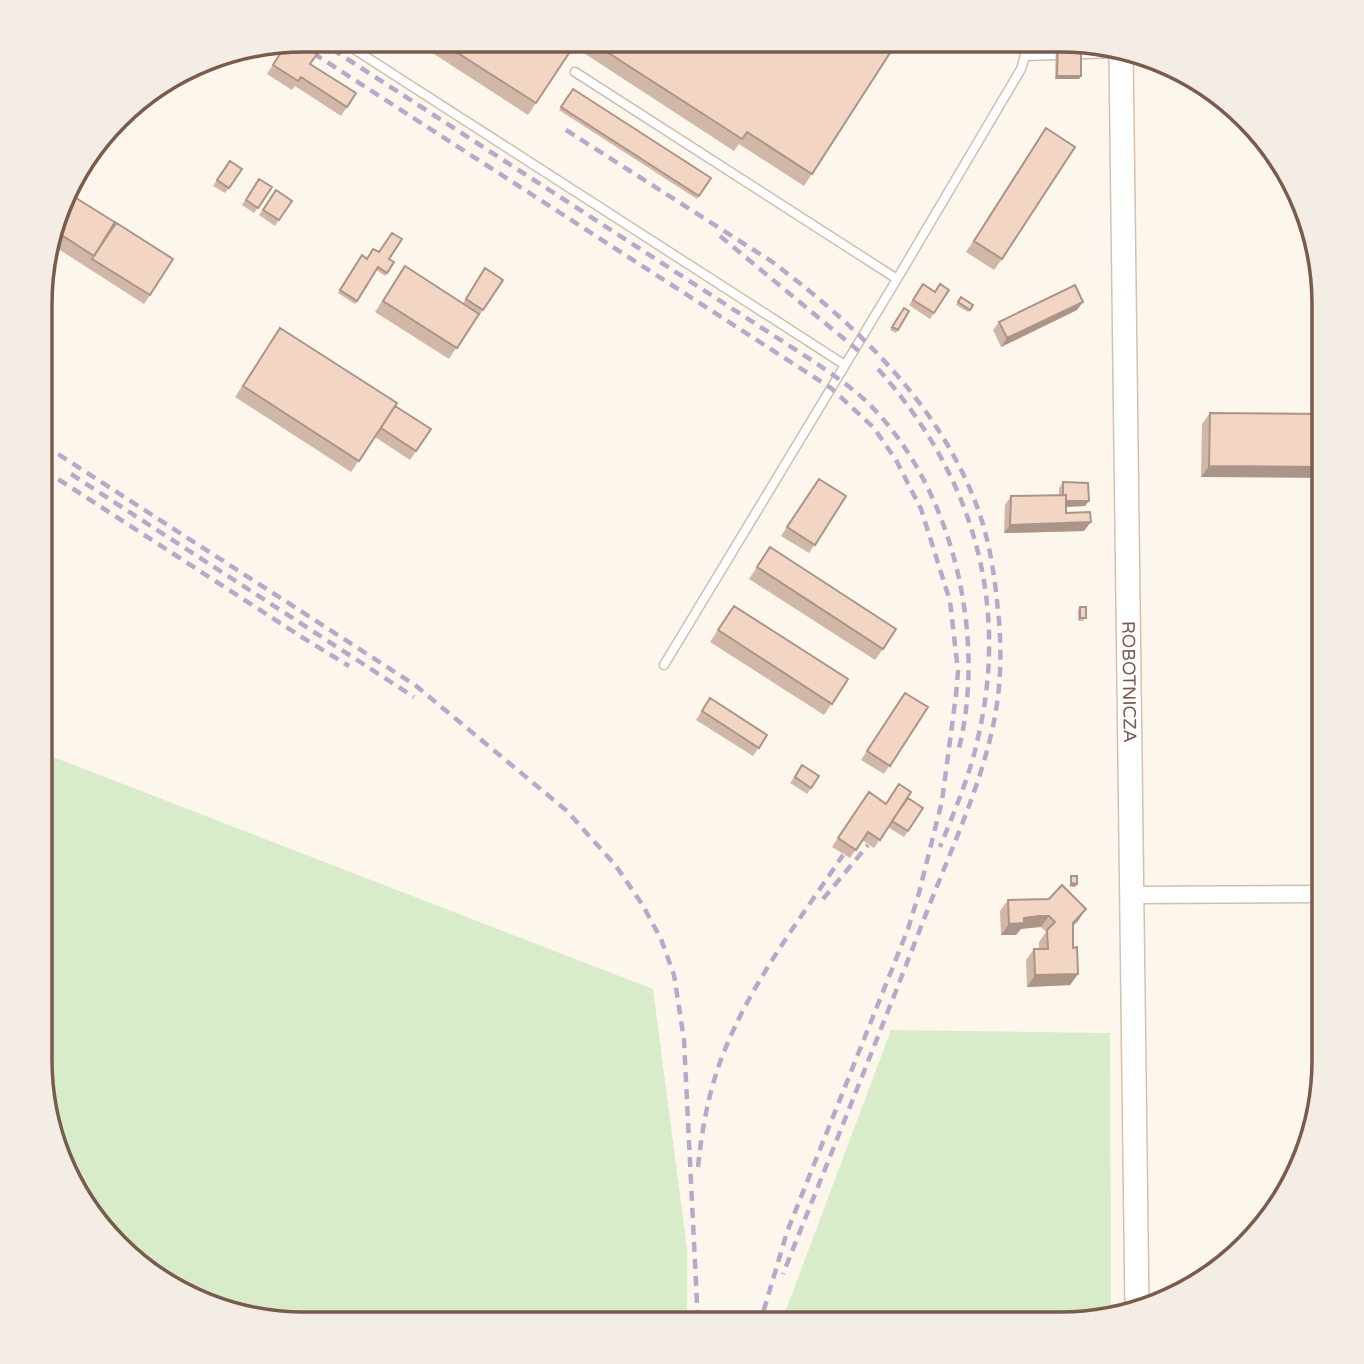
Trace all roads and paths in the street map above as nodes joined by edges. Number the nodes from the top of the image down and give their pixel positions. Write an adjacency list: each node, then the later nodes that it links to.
1 (359, 52): 8 (lane)
2 (1025, 52): 4 (lane)
3 (1082, 54): 4 (lane)
4 (1026, 56): 7 (lane)
5 (1122, 60): 11 (street, ROBOTNICZA)
6 (575, 72): 7 (lane)
7 (897, 279): 8 (lane)
8 (845, 365): 9 (lane)
9 (664, 665)
10 (1312, 894): 11 (street)
11 (1133, 895): 12 (street, ROBOTNICZA)
12 (1137, 1299)

